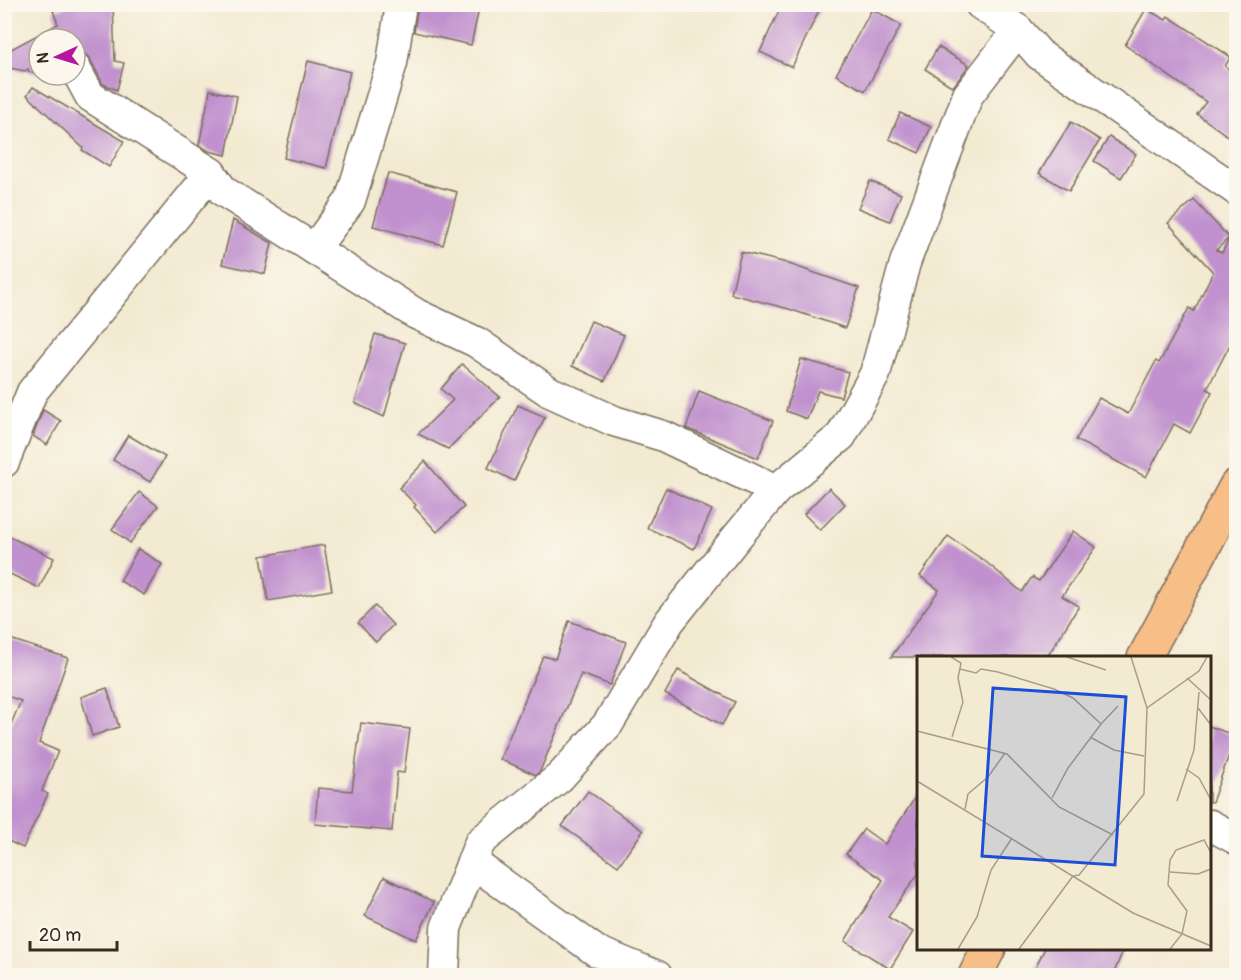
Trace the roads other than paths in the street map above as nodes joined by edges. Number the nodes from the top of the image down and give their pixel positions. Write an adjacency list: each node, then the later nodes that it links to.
1 (400, 4): 7 (street)
2 (980, 4): 3 (street)
3 (1018, 30): 6 (street); 10 (street)
4 (85, 87): 5 (street)
5 (211, 173): 7 (street); 8 (street)
6 (1236, 190)
7 (314, 249): 10 (street)
8 (4, 462)
9 (1236, 486): 11 (main road)
10 (776, 490): 14 (street)
11 (1145, 656)
12 (1211, 826): 13 (street)
13 (1236, 839)
14 (472, 862): 16 (street); 17 (street)
15 (988, 950): 18 (main road)
16 (444, 975)
17 (657, 975)
18 (975, 975)

